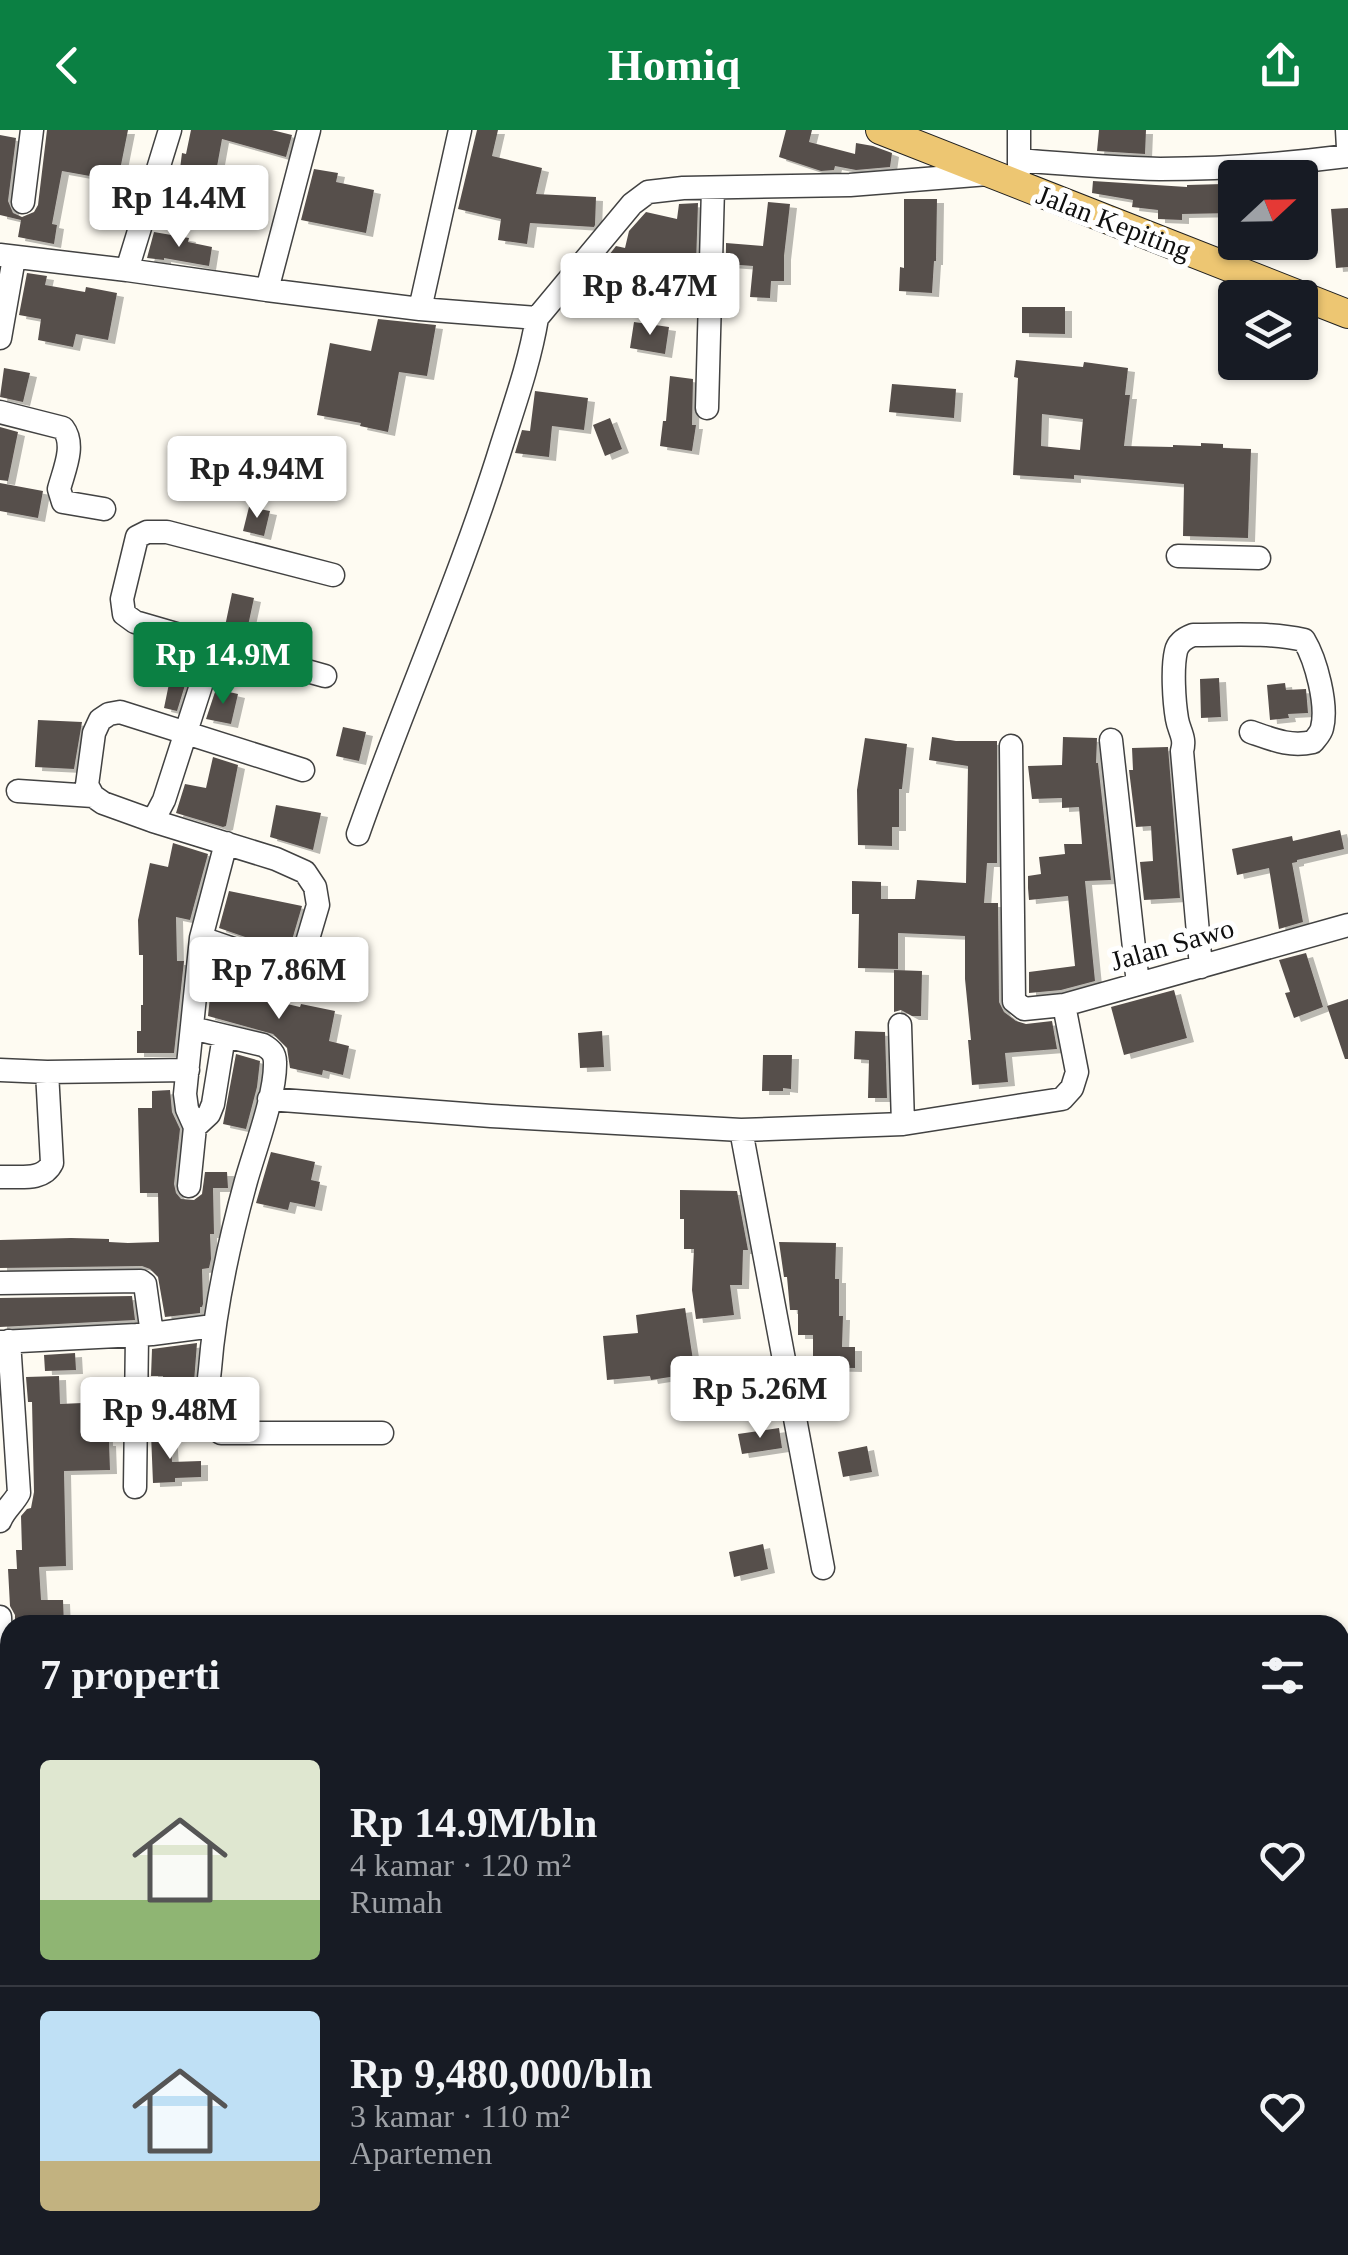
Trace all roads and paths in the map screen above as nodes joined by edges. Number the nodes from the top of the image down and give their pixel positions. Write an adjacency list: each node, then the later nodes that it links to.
1 (32, 130): 13 (street)
2 (170, 130): 15 (street)
3 (309, 130): 16 (street)
4 (460, 130): 17 (street)
5 (880, 130): 11 (main road, Jalan Kepiting)
6 (1020, 130): 10 (street)
7 (1347, 130): 8 (street)
8 (1348, 148)
9 (1348, 156): 10 (street)
10 (1019, 172): 11 (main road, Jalan Kepiting); 18 (main road, Jalan Kepiting)
11 (992, 174): 12 (street)
12 (714, 188): 19 (street); 21 (street)
13 (23, 202)
14 (7, 257): 15 (street); 20 (street)
15 (127, 270): 16 (street)
16 (267, 290): 17 (street)
17 (420, 309): 19 (street)
18 (1348, 314)
19 (537, 318): 37 (street)
20 (0, 338)
21 (707, 408)
22 (0, 412): 23 (street)
23 (104, 509)
24 (1178, 556): 25 (street)
25 (1259, 558)
26 (333, 575): 27 (street)
27 (214, 645): 28 (street); 30 (street)
28 (325, 676)
29 (1252, 732): 41 (street)
30 (187, 733): 33 (street); 35 (street); 36 (street)
31 (1110, 740): 42 (street)
32 (1011, 746): 43 (street, Jalan Sawo)
33 (303, 770)
34 (18, 791): 35 (street)
35 (93, 796): 36 (street)
36 (153, 820): 38 (street)
37 (358, 834)
38 (226, 843): 40 (street); 40 (street)
39 (1348, 926): 41 (street, Jalan Sawo)
40 (201, 938): 45 (street)
41 (1200, 967): 42 (street, Jalan Sawo)
42 (1138, 984): 43 (street, Jalan Sawo)
43 (1064, 1005): 51 (street)
44 (900, 1025): 51 (street)
45 (192, 1028): 46 (street); 48 (street)
46 (224, 1036): 50 (street); 52 (street)
47 (0, 1070): 49 (street)
48 (188, 1070): 49 (street); 52 (street)
49 (47, 1072): 54 (street)
50 (269, 1099): 53 (street); 57 (street)
51 (903, 1124): 53 (street)
52 (196, 1127): 55 (street)
53 (741, 1130): 63 (street)
54 (0, 1177)
55 (189, 1186)
56 (0, 1282): 58 (street)
57 (213, 1326): 58 (street); 60 (street)
58 (144, 1334): 59 (street); 61 (street)
59 (5, 1341): 62 (street)
60 (382, 1433)
61 (135, 1486)
62 (0, 1521)
63 (822, 1568)

